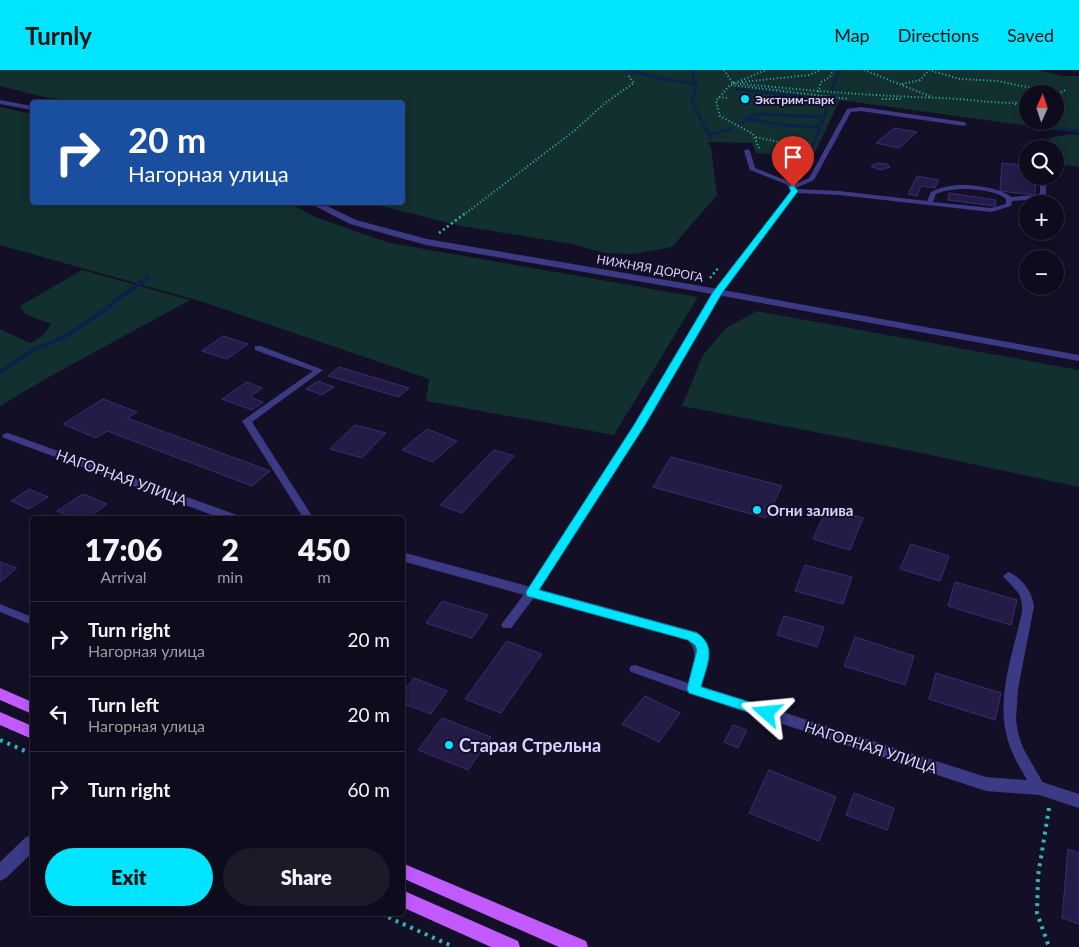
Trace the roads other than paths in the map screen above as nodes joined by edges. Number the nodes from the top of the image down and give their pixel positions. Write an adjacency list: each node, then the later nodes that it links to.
1 (0, 102): 2 (street)
2 (30, 108)
3 (964, 124): 6 (lane)
4 (747, 150): 6 (lane)
5 (1043, 185): 7 (lane)
6 (794, 189): 8 (lane); 10 (lane)
7 (1009, 199): 8 (lane); 8 (lane)
8 (930, 202)
9 (317, 205): 10 (street, НИЖНЯЯ ДОРОГА)
10 (718, 292): 12 (street, НИЖНЯЯ ДОРОГА); 18 (lane)
11 (258, 348): 15 (lane)
12 (1079, 358)
13 (8, 436): 14 (street, НАГОРНАЯ УЛИЦА)
14 (228, 516)
15 (307, 516)
16 (405, 557): 18 (street)
17 (1008, 576): 28 (lane)
18 (532, 592): 21 (lane); 23 (street)
19 (0, 608): 20 (lane)
20 (30, 621)
21 (507, 626)
22 (634, 669): 23 (lane)
23 (693, 689): 28 (street, НАГОРНАЯ УЛИЦА)
24 (0, 694): 25 (main road)
25 (30, 707)
26 (0, 718): 27 (main road)
27 (30, 732)
28 (1045, 790): 29 (street, НАГОРНАЯ УЛИЦА)
29 (1079, 801)
30 (30, 844): 32 (street)
31 (405, 871): 35 (main road)
32 (0, 873)
33 (405, 899): 34 (main road)
34 (511, 947)
35 (579, 947)

